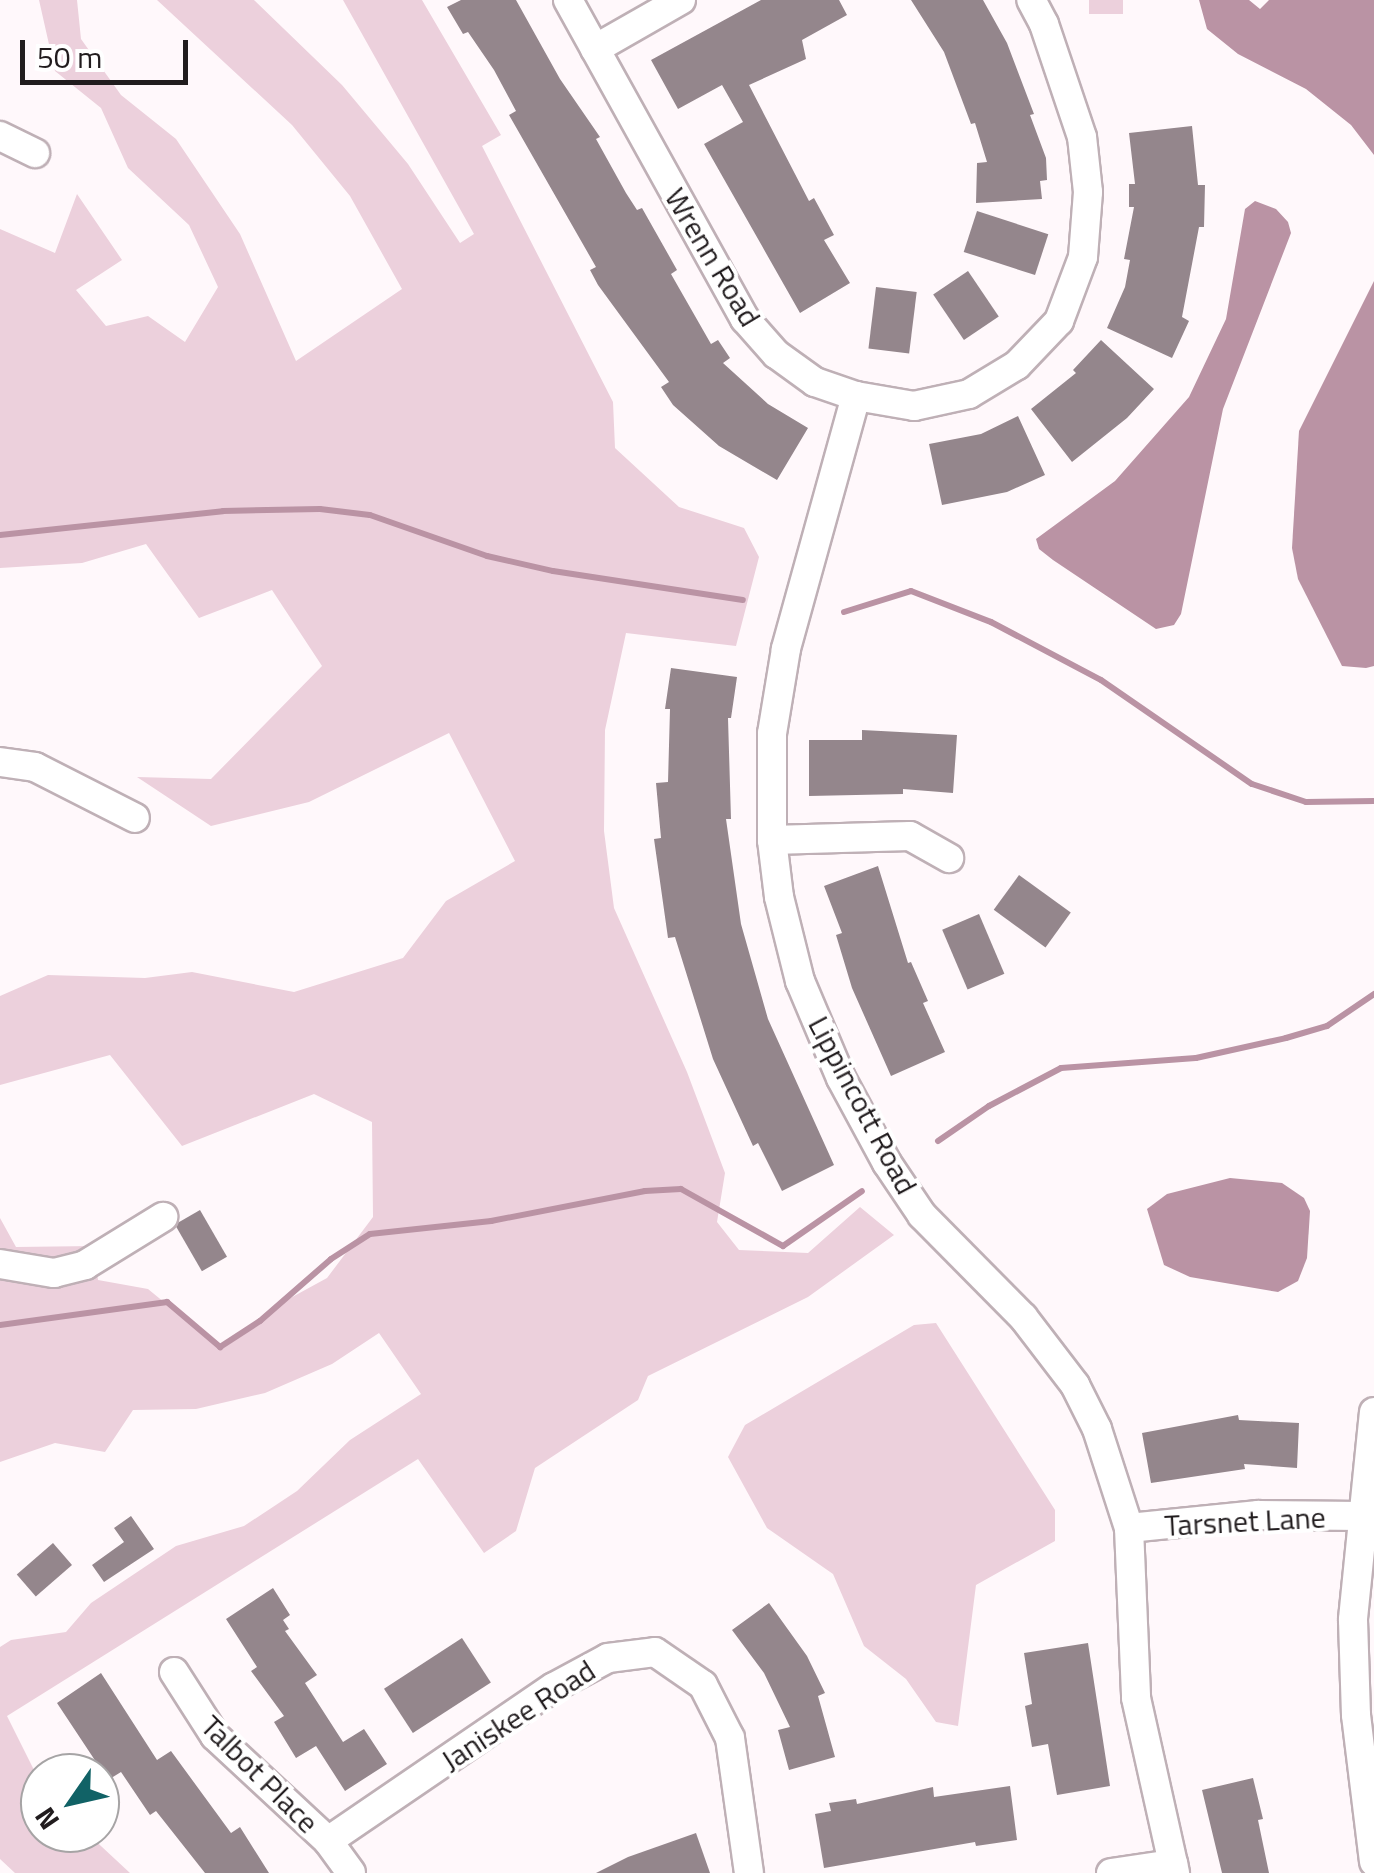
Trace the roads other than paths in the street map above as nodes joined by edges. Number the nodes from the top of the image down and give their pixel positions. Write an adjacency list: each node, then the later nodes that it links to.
1 (568, 0): 4 (street, Wrenn Road)
2 (681, 0): 4 (street)
3 (1030, 0): 7 (street, Wrenn Road)
4 (595, 49): 7 (street, Wrenn Road)
5 (0, 136): 6 (street)
6 (34, 154)
7 (856, 396): 10 (street, Lippincott Road)
8 (0, 762): 9 (street)
9 (135, 818)
10 (772, 840): 11 (street); 16 (street, Lippincott Road)
11 (949, 858)
12 (163, 1218): 13 (street)
13 (0, 1264)
14 (1374, 1412): 15 (street)
15 (1360, 1516): 16 (street, Tarsnet Lane); 19 (street)
16 (1129, 1528): 20 (street, Lippincott Road)
17 (174, 1672): 18 (street, Talbot Place)
18 (328, 1840): 21 (street, Talbot Place); 22 (street, Janiskee Road)
19 (1374, 1862)
20 (1174, 1869): 23 (street)
21 (351, 1873)
22 (749, 1873)
23 (1111, 1873)

